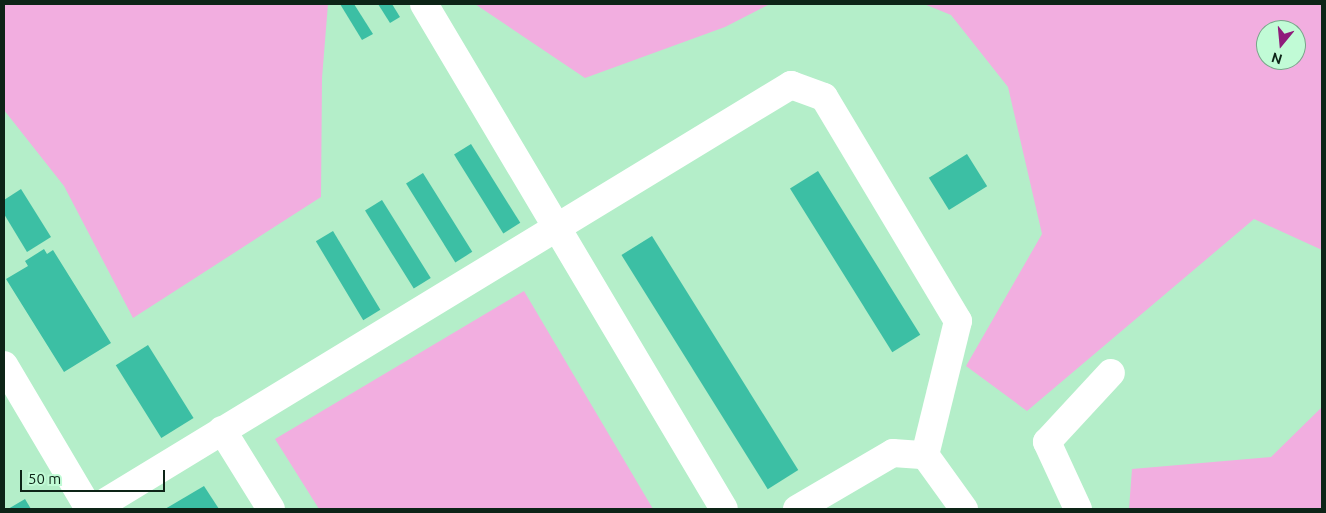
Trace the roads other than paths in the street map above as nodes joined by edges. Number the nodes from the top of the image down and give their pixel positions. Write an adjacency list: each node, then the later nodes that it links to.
1 (424, 4): 2 (lane)
2 (556, 228): 5 (lane); 6 (lane); 10 (lane)
3 (4, 365): 7 (lane)
4 (1111, 373): 13 (lane)
5 (222, 430): 8 (lane); 9 (lane)
6 (925, 455): 11 (lane); 12 (lane)
7 (89, 509)
8 (94, 509)
9 (271, 509)
10 (724, 509)
11 (798, 509)
12 (964, 509)
13 (1078, 509)

